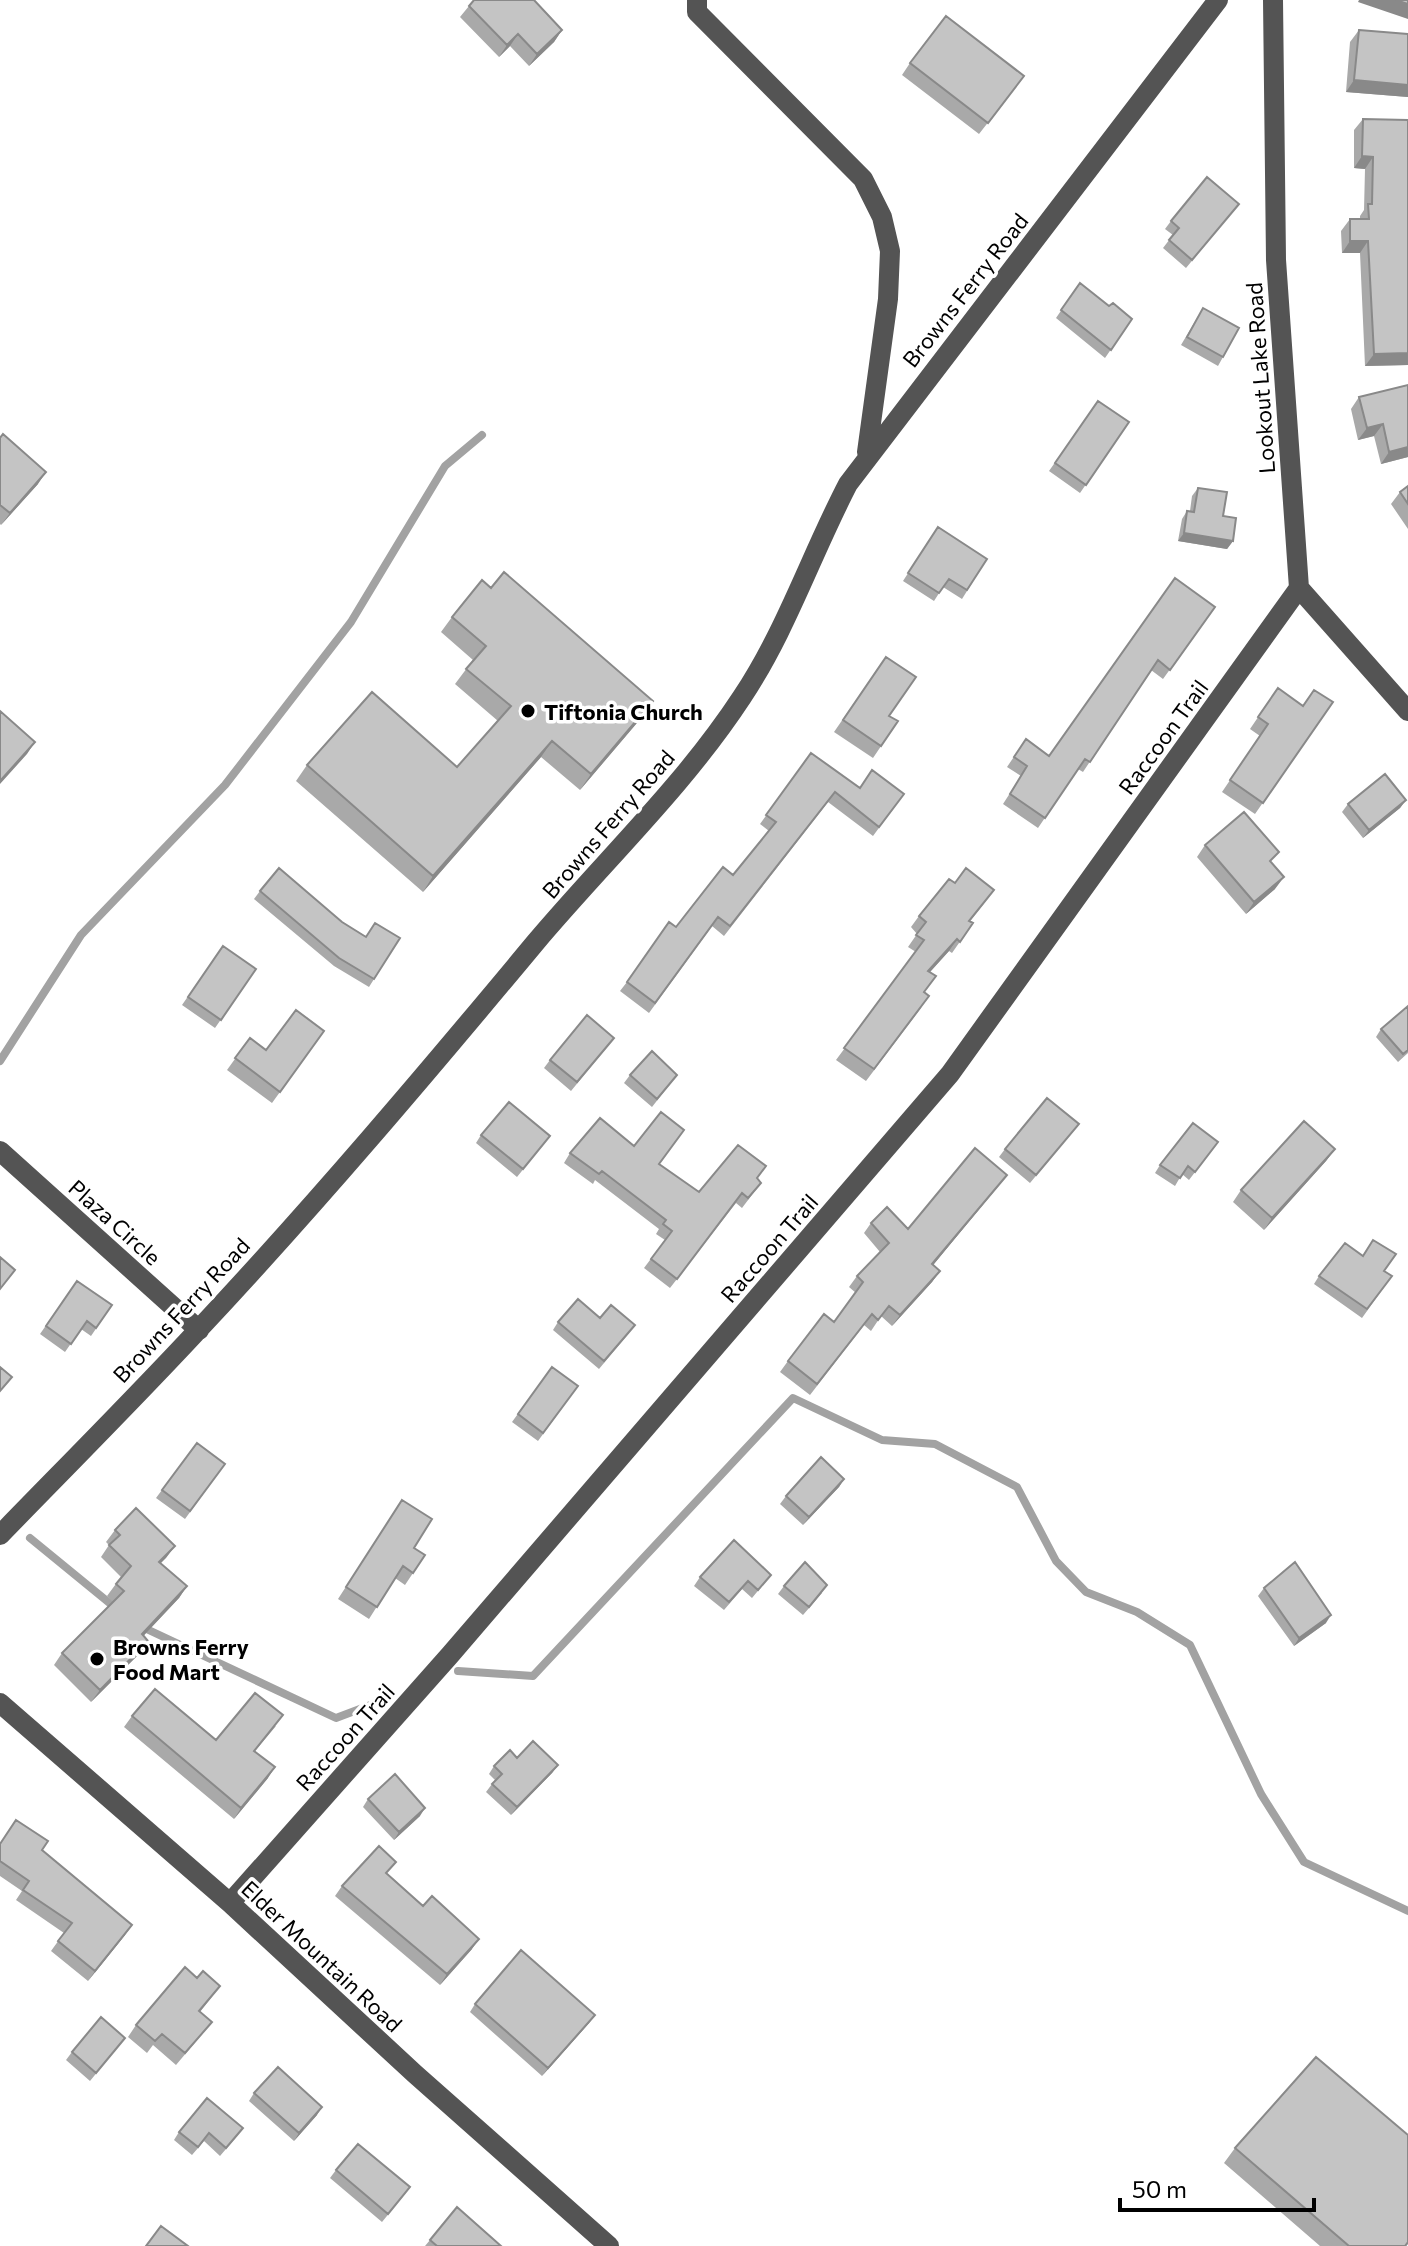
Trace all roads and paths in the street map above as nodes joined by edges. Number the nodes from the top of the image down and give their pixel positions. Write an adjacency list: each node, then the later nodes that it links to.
1 (697, 0): 4 (street)
2 (1218, 0): 4 (street, Browns Ferry Road)
3 (1273, 0): 5 (street, Lookout Lake Road)
4 (867, 456): 8 (street, Browns Ferry Road)
5 (1299, 588): 6 (street); 11 (street, Raccoon Trail)
6 (1408, 711)
7 (0, 1151): 8 (street, Plaza Circle)
8 (199, 1330): 9 (street, Browns Ferry Road)
9 (0, 1535)
10 (0, 1703): 11 (street, Elder Mountain Road)
11 (230, 1903): 12 (street, Elder Mountain Road)
12 (609, 2246)

